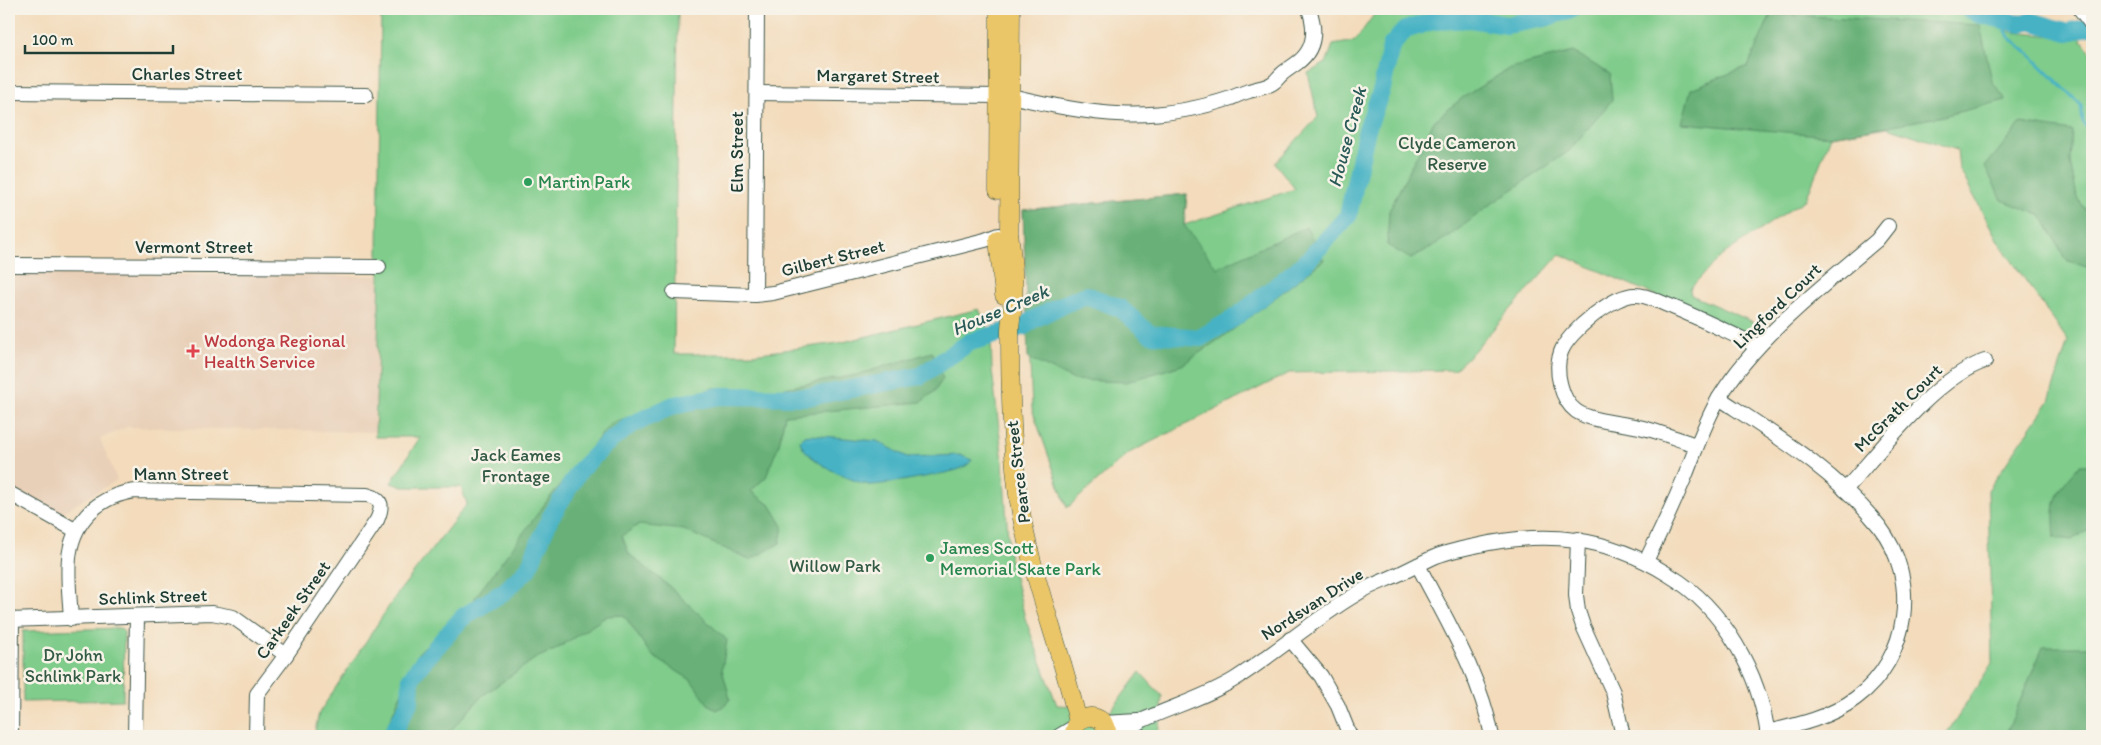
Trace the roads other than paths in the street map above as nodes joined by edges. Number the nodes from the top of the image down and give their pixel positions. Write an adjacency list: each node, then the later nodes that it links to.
1 (757, 9): 6 (street, Elm Street)
2 (999, 9): 8 (main road, Pearce Street)
3 (1011, 9): 8 (main road, Pearce Street)
4 (1309, 9): 8 (street, Margaret Street)
5 (9, 92): 7 (street, Charles Street)
6 (757, 93): 8 (street, Margaret Street); 14 (street, Elm Street)
7 (366, 95)
8 (1004, 96): 10 (main road, Pearce Street)
9 (1888, 226): 15 (street, Lingford Court)
10 (1004, 234): 14 (street, Gilbert Street); 31 (main road, Pearce Street)
11 (9, 265): 12 (street, Vermont Street)
12 (379, 267)
13 (674, 292): 14 (street, Gilbert Street)
14 (755, 295)
15 (1758, 346): 17 (street, Lingford Court); 18 (street)
16 (1985, 361): 19 (street, McGrath Court)
17 (1719, 398): 18 (street, Lingford Court); 19 (street)
18 (1696, 445): 24 (street, Lingford Court)
19 (1845, 490): 32 (street)
20 (9, 493): 22 (street)
21 (381, 511): 22 (street, Mann Street); 30 (street, Carkeek Street)
22 (75, 530): 27 (street, Mann Street)
23 (1578, 539): 24 (street, Nordsvan Drive); 25 (street, Nordsvan Drive); 38 (street)
24 (1646, 561): 32 (street, Nordsvan Drive)
25 (1418, 565): 29 (street, Nordsvan Drive); 37 (street)
26 (137, 616): 27 (street, Schlink Street); 30 (street, Schlink Street); 34 (street)
27 (71, 618): 28 (street, Schlink Street)
28 (11, 620): 33 (street)
29 (1290, 639): 31 (street, Nordsvan Drive); 36 (street)
30 (286, 655): 35 (street, Carkeek Street)
31 (1088, 729)
32 (1768, 734)
33 (12, 736)
34 (135, 736)
35 (256, 736)
36 (1350, 736)
37 (1492, 736)
38 (1623, 736)

